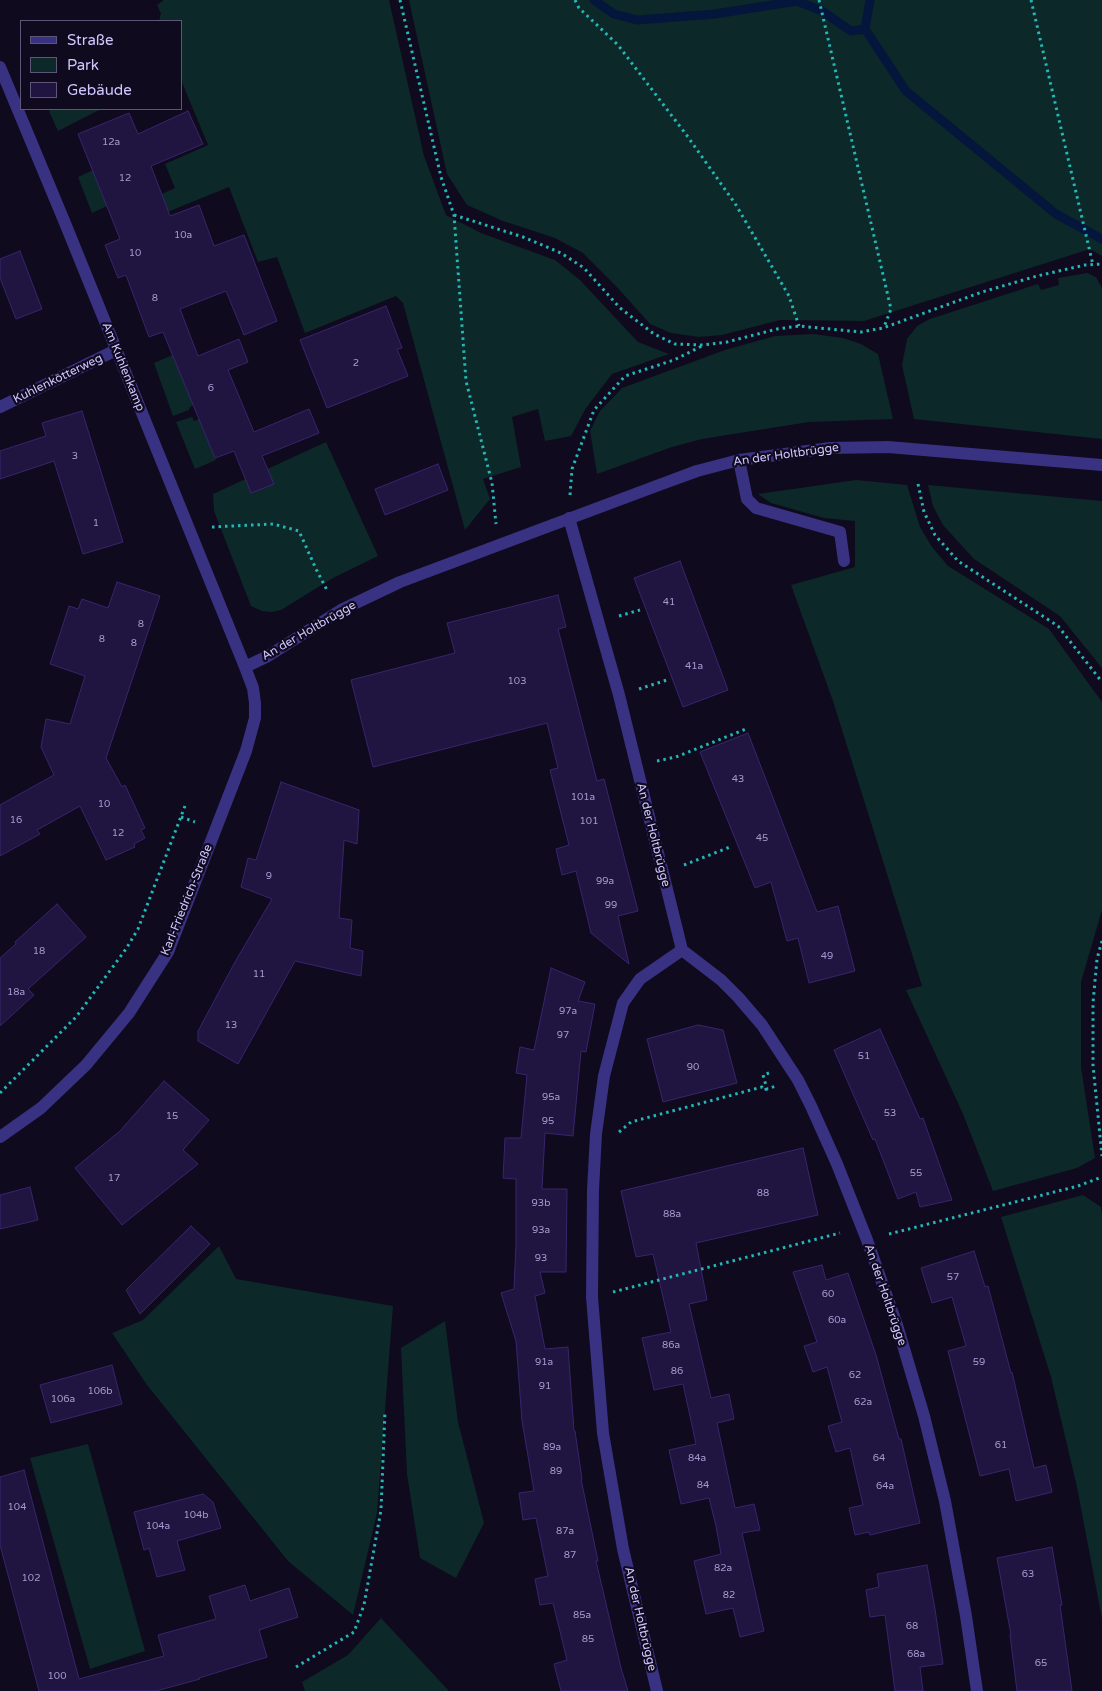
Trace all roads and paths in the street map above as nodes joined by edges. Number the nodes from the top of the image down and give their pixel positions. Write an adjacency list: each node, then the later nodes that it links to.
1 (400, 0): 6 (path)
2 (574, 0): 9 (path)
3 (819, 0): 10 (path)
4 (1031, 0): 8 (path)
5 (0, 67): 12 (street, Am Kuhlenkamp)
6 (454, 214): 11 (path); 19 (path)
7 (1102, 264): 8 (path)
8 (1093, 265): 10 (path)
9 (798, 326): 10 (path); 11 (path)
10 (883, 328)
11 (703, 345): 17 (path)
12 (116, 350): 13 (street, Kuhlenkötterweg); 18 (street, Am Kuhlenkamp)
13 (0, 407)
14 (739, 460): 15 (street, An der Holtbrügge); 17 (street, An der Holtbrügge); 20 (street)
15 (1102, 465)
16 (918, 484): 24 (path)
17 (569, 518): 19 (street, An der Holtbrügge); 25 (street, An der Holtbrügge)
18 (189, 530): 21 (path); 22 (street, Am Kuhlenkamp)
19 (498, 544): 22 (street, An der Holtbrügge)
20 (844, 561)
21 (325, 588)
22 (245, 667): 36 (street, Karl-Friedrich-Straße)
23 (670, 679): 25 (path)
24 (1102, 682)
25 (619, 695): 27 (street, An der Holtbrügge)
26 (746, 729): 27 (path)
27 (636, 766): 30 (street, An der Holtbrügge)
28 (185, 806): 34 (path)
29 (730, 847): 30 (path)
30 (663, 873): 32 (street, An der Holtbrügge)
31 (1102, 941): 37 (path)
32 (682, 950): 35 (street, An der Holtbrügge); 39 (street, An der Holtbrügge)
33 (767, 1089): 35 (path)
34 (0, 1092)
35 (596, 1134): 41 (street, An der Holtbrügge)
36 (0, 1136)
37 (1102, 1156)
38 (1102, 1177): 40 (path)
39 (862, 1227): 40 (street, An der Holtbrügge); 41 (path)
40 (867, 1240): 45 (street, An der Holtbrügge)
41 (592, 1297): 44 (street, An der Holtbrügge)
42 (385, 1411): 43 (path)
43 (296, 1667)
44 (657, 1691)
45 (977, 1691)

